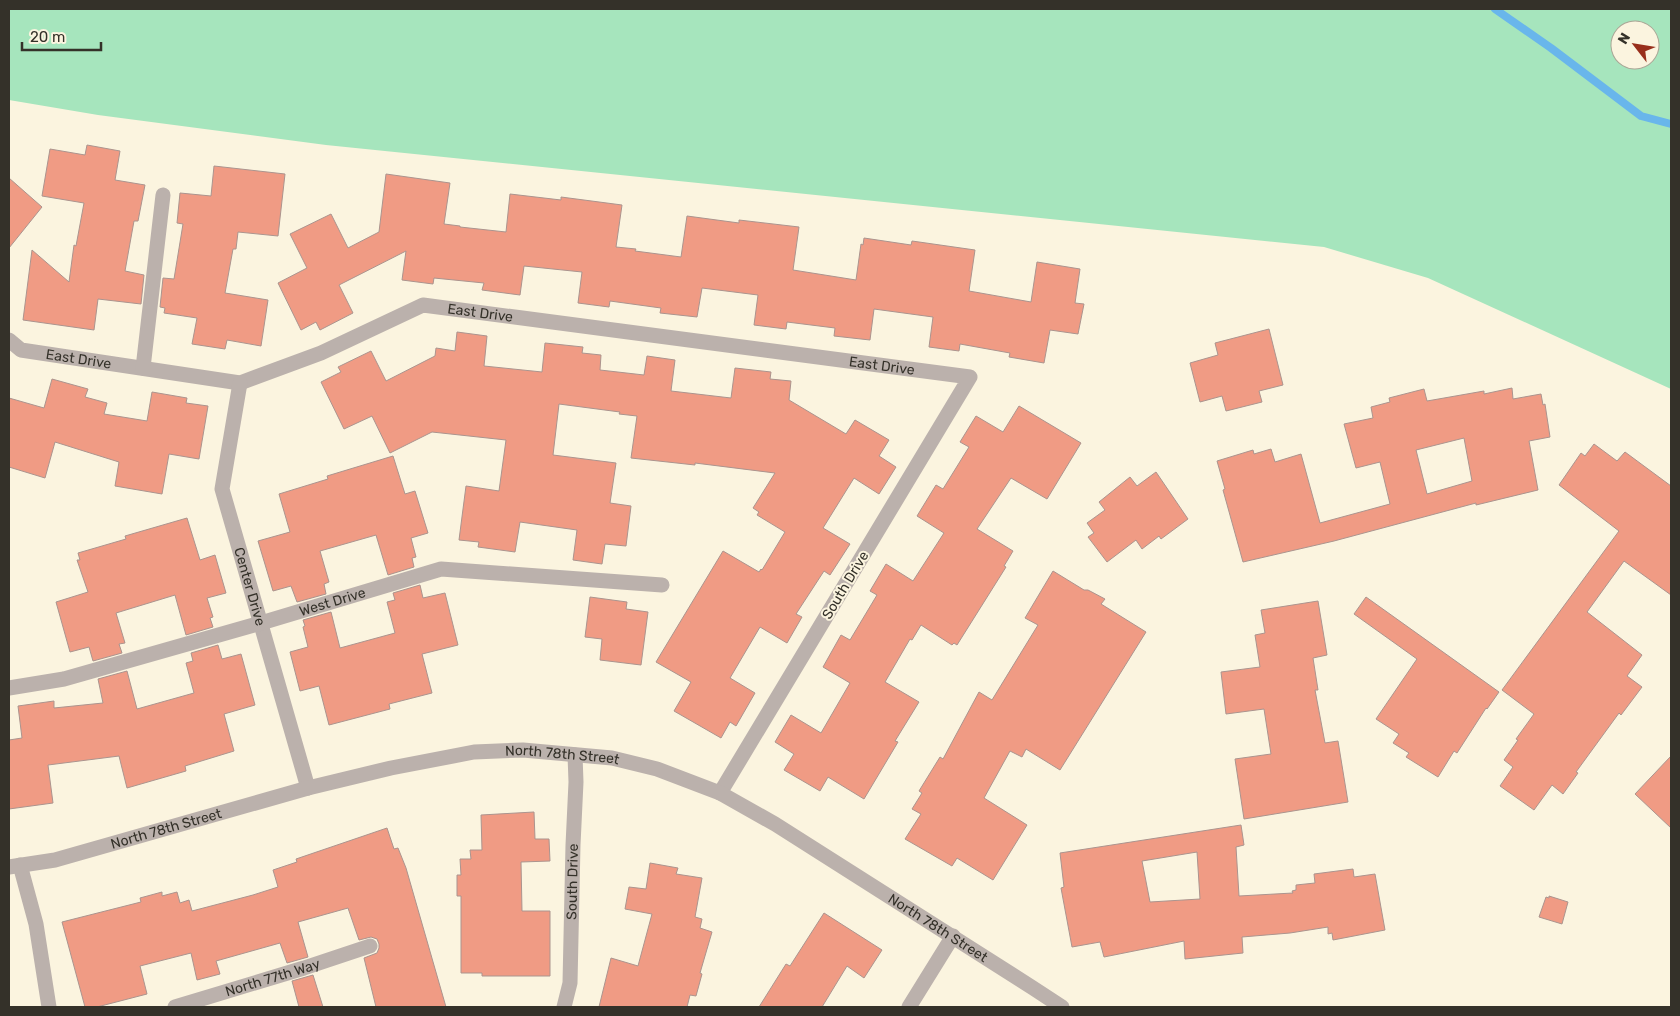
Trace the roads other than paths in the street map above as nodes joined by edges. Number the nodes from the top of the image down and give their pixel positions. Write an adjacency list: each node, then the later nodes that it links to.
1 (163, 195): 3 (street)
2 (9, 340): 3 (street, East Drive)
3 (143, 368): 5 (street, East Drive)
4 (970, 377): 5 (street, East Drive); 11 (street, South Drive)
5 (240, 383): 7 (street, Center Drive)
6 (662, 585): 7 (street, West Drive)
7 (261, 623): 8 (street, West Drive); 10 (street, Center Drive)
8 (9, 688)
9 (575, 755): 10 (street, North 78th Street); 11 (street, North 78th Street); 17 (street, South Drive)
10 (308, 788): 12 (street, North 78th Street)
11 (720, 793): 13 (street, North 78th Street)
12 (14, 866): 15 (street)
13 (952, 936): 18 (street); 19 (street, North 78th Street)
14 (370, 946): 16 (street, North 77th Way)
15 (49, 1007)
16 (175, 1007)
17 (564, 1007)
18 (909, 1007)
19 (1062, 1007)

